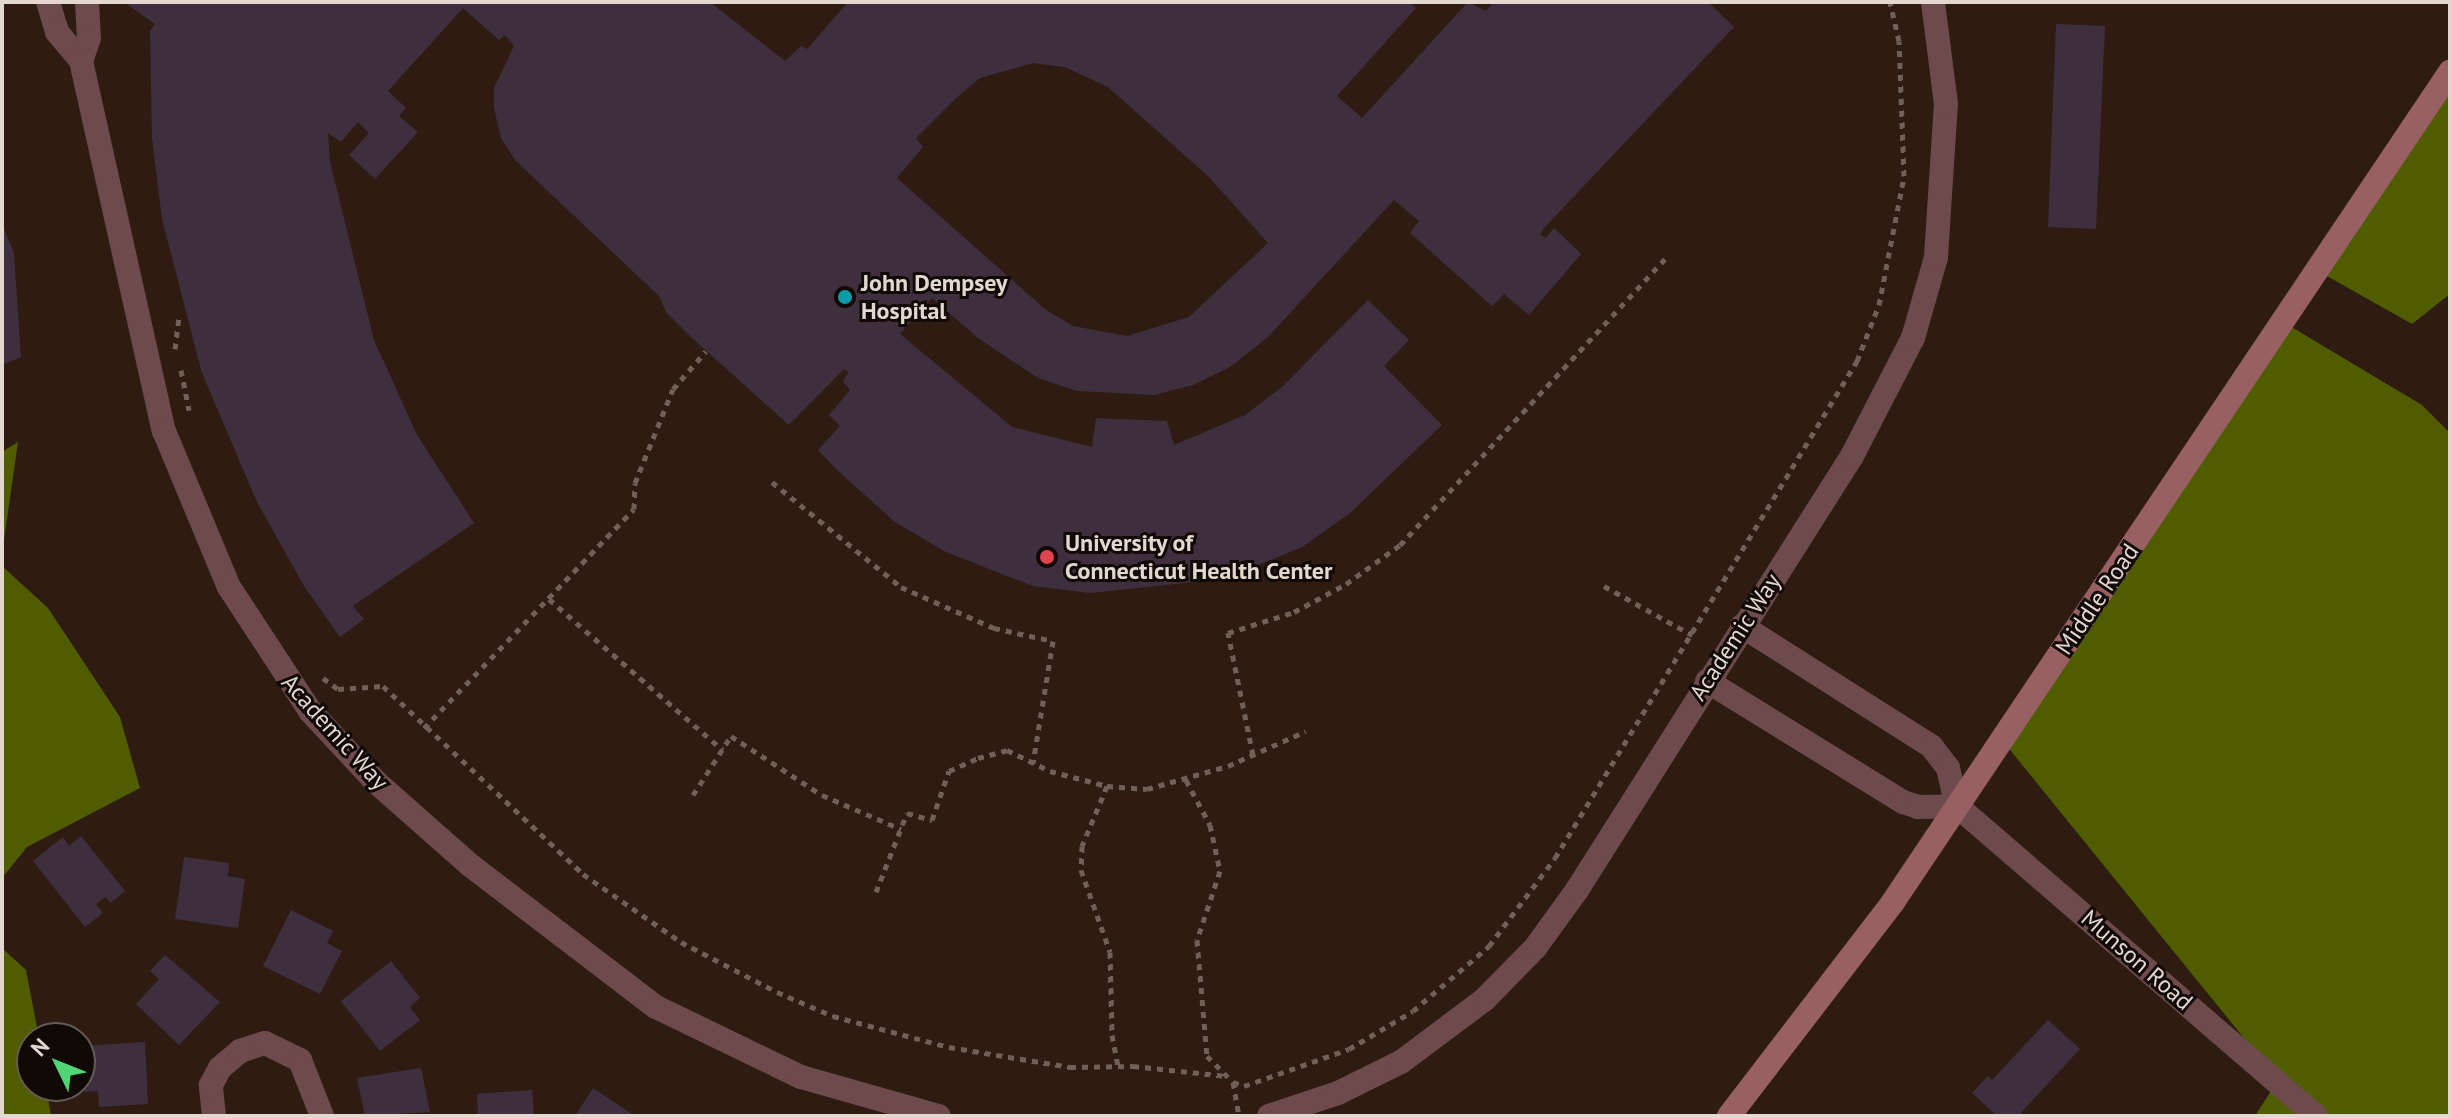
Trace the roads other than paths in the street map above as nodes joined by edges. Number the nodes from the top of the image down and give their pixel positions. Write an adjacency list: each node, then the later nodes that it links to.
1 (87, 2): 4 (street, Academic Way)
2 (1933, 2): 6 (street, Academic Way)
3 (47, 4): 4 (street, Academic Way)
4 (81, 61): 11 (street, Academic Way)
5 (2450, 72): 8 (street, Middle Road)
6 (1742, 626): 7 (street, Academic Way); 8 (street)
7 (1707, 681): 8 (street); 12 (street, Academic Way)
8 (1957, 806): 13 (street, Middle Road); 14 (street, Munson Road)
9 (214, 1116): 10 (street)
10 (322, 1116)
11 (939, 1116)
12 (1269, 1116)
13 (1729, 1116)
14 (2316, 1116)

